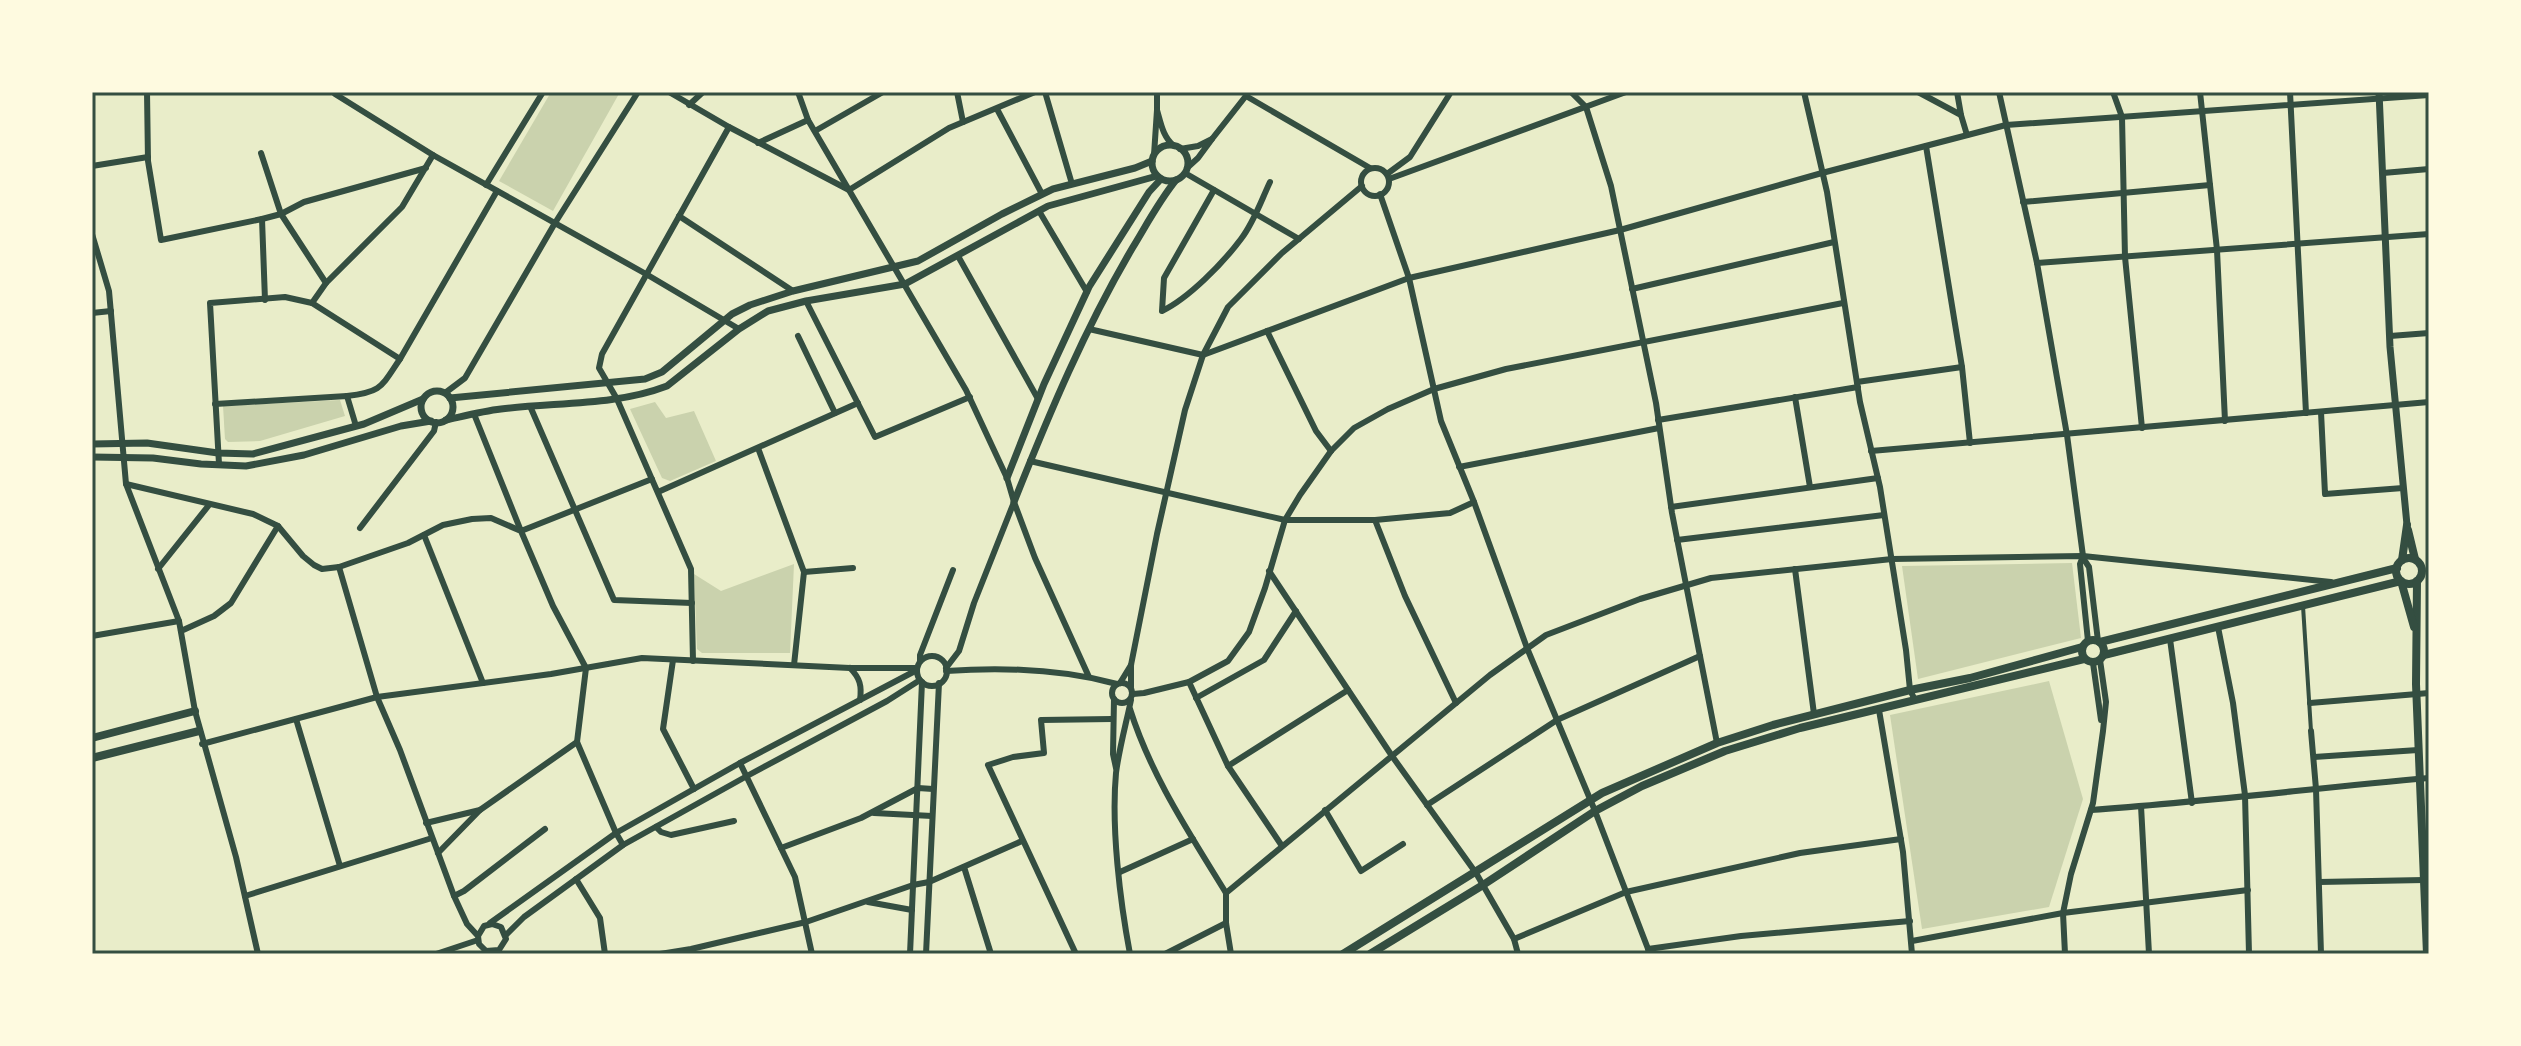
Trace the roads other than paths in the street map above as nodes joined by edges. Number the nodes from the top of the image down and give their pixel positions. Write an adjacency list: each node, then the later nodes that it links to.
1 (147, 92): 47 (street)
2 (543, 92): 61 (street)
3 (638, 92): 76 (street)
4 (669, 92): 27 (street)
5 (703, 92): 27 (street)
6 (798, 92): 35 (street)
7 (883, 92): 39 (street)
8 (957, 92): 36 (street)
9 (1035, 92): 30 (street)
10 (1045, 92): 60 (street)
11 (1157, 92): 31 (street)
12 (1450, 92): 57 (street)
13 (1571, 92): 29 (street)
14 (1626, 92): 26 (street)
15 (1804, 92): 54 (street)
16 (1918, 92): 33 (street)
17 (1957, 92): 33 (street)
18 (1999, 92): 37 (street)
19 (2113, 92): 34 (street)
20 (2200, 92): 32 (street)
21 (2290, 92): 28 (street)
22 (335, 94): 46 (street)
23 (1248, 94): 41 (street); 51 (street)
24 (2379, 95): 25 (street); 28 (street); 55 (street)
25 (2429, 95)
26 (1609, 96): 29 (street)
27 (689, 105): 38 (street)
28 (2291, 105): 32 (street); 83 (street)
29 (1586, 107): 57 (street); 77 (street)
30 (997, 109): 36 (street); 68 (street)
31 (1157, 110): 44 (street); 48 (street)
32 (2203, 111): 34 (street); 62 (street)
33 (1961, 115): 40 (street)
34 (2122, 117): 37 (street); 67 (street)
35 (808, 120): 39 (street); 42 (street)
36 (963, 122): 64 (street)
37 (2006, 125): 40 (street); 70 (street)
38 (729, 127): 42 (street); 74 (street)
39 (815, 131): 64 (street)
40 (1967, 135): 43 (street)
41 (1212, 139): 44 (street); 53 (street)
42 (758, 143): 64 (street)
43 (1926, 146): 54 (street); 113 (street)
44 (1177, 148): 48 (street); 53 (street)
45 (261, 153): 72 (street)
46 (433, 155): 50 (street); 61 (street)
47 (148, 157): 49 (street); 75 (street)
48 (1153, 158): 56 (street); 60 (street)
49 (92, 166)
50 (426, 168): 72 (street); 91 (street)
51 (1370, 168): 57 (street); 63 (street)
52 (2429, 169): 55 (street)
53 (1186, 171): 58 (street); 65 (street)
54 (1822, 173): 77 (street); 82 (street)
55 (2383, 173): 80 (street)
56 (1159, 177): 58 (street); 71 (street); 95 (street)
57 (1388, 177): 69 (street)
58 (1176, 180): 105 (street)
59 (1270, 182): 73 (street)
60 (1072, 184): 68 (street)
61 (486, 185): 66 (street)
62 (2210, 185): 67 (street); 84 (street)
63 (1362, 186): 69 (street); 81 (street)
64 (849, 190): 88 (street)
65 (1214, 190): 73 (street); 73 (street)
66 (497, 191): 76 (street); 112 (street)
67 (2124, 193): 70 (street); 86 (street)
68 (1042, 194): 88 (street)
69 (1380, 194): 90 (street)
70 (2023, 202): 87 (street)
71 (1039, 211): 85 (street); 95 (street)
72 (281, 214): 75 (street); 91 (street)
73 (1255, 214): 81 (street)
74 (679, 216): 89 (street); 94 (street)
75 (262, 219): 96 (street)
76 (555, 223): 89 (street); 118 (street)
77 (1620, 230): 90 (street); 93 (street)
78 (92, 234): 100 (street)
79 (2429, 234): 80 (street)
80 (2386, 238): 83 (street); 109 (street)
81 (1299, 239): 111 (street)
82 (1834, 242): 93 (street); 99 (street)
83 (2297, 244): 84 (street); 131 (street)
84 (2217, 250): 86 (street); 135 (street)
85 (958, 256): 92 (street); 123 (street)
86 (2125, 257): 87 (street); 139 (street)
87 (2037, 263): 140 (street)
88 (897, 268): 92 (street); 94 (street)
89 (646, 274): 102 (street); 114 (street)
90 (1409, 278): 106 (street); 116 (street)
91 (326, 283): 98 (street)
92 (905, 284): 97 (street); 119 (street)
93 (1632, 289): 110 (street)
94 (793, 291): 102 (street)
95 (1087, 292): 103 (street)
96 (265, 300): 98 (street); 126 (street)
97 (806, 301): 104 (street); 125 (street)
98 (312, 303): 112 (street)
99 (1843, 303): 110 (street); 115 (street)
100 (111, 311): 101 (street); 141 (street)
101 (92, 313)
102 (725, 320): 104 (street); 114 (street)
103 (1072, 324): 105 (street); 123 (street)
104 (739, 329): 122 (street)
105 (1089, 329): 111 (street); 150 (street)
106 (1267, 331): 111 (street); 145 (street)
107 (2429, 333): 109 (street)
108 (798, 336): 130 (street)
109 (2390, 336): 127 (street)
110 (1643, 341): 116 (street); 134 (street)
111 (1203, 355): 160 (street)
112 (400, 359): 117 (street)
113 (1962, 367): 115 (street); 142 (street)
114 (606, 383): 118 (street); 122 (street)
115 (1857, 384): 120 (street); 146 (street)
116 (1434, 389): 145 (street); 152 (street)
117 (347, 396): 126 (street); 137 (street)
118 (448, 396): 121 (street); 133 (street)
119 (970, 397): 125 (street); 153 (street)
120 (1795, 397): 134 (street); 157 (street)
121 (423, 399): 136 (street); 137 (street)
122 (617, 399): 128 (street); 155 (street)
123 (1038, 399): 153 (street)
124 (2429, 402): 127 (street)
125 (858, 403): 130 (street)
126 (215, 404): 147 (street)
127 (2395, 405): 129 (street); 158 (street)
128 (530, 406): 132 (street); 165 (street)
129 (2321, 412): 131 (street); 158 (street)
130 (835, 413): 144 (street)
131 (2306, 413): 135 (street)
132 (474, 414): 133 (street); 172 (street)
133 (446, 420): 136 (street)
134 (1658, 420): 138 (street)
135 (2225, 421): 139 (street)
136 (434, 422): 151 (street); 171 (street)
137 (356, 426): 147 (street)
138 (1659, 428): 152 (street); 164 (street)
139 (2142, 428): 140 (street)
140 (2067, 435): 142 (street); 175 (street)
141 (121, 443): 143 (street); 147 (street); 148 (street)
142 (1970, 443): 146 (street)
143 (92, 444)
144 (758, 448): 159 (street); 186 (street)
145 (1331, 451): 167 (street)
146 (1871, 451): 154 (street)
147 (218, 453): 151 (street)
148 (122, 456): 149 (street); 151 (street); 156 (street)
149 (92, 457)
150 (1030, 461): 160 (street); 161 (street)
151 (219, 464)
152 (1459, 467): 162 (street)
153 (1007, 478): 161 (street)
154 (1878, 478): 157 (street); 166 (street)
155 (652, 479): 159 (street); 165 (street)
156 (126, 484): 163 (street); 182 (street)
157 (1810, 487): 164 (street)
158 (2403, 488): 169 (street)
159 (658, 492): 191 (street)
160 (1166, 494): 167 (street); 207 (street)
161 (1014, 502): 211 (street); 212 (street)
162 (1474, 502): 168 (street); 201 (street)
163 (209, 505): 170 (street); 182 (street)
164 (1671, 507): 174 (street)
165 (575, 511): 172 (street); 191 (street)
166 (1884, 515): 174 (street); 176 (street)
167 (1285, 520): 168 (street); 185 (street)
168 (1375, 520): 229 (street)
169 (2407, 525): 178 (main road); 179 (main road)
170 (278, 526): 180 (street); 196 (street)
171 (360, 528)
172 (521, 531): 173 (street); 209 (street)
173 (424, 535): 180 (street); 216 (street)
174 (1677, 540): 190 (street)
175 (2083, 557): 176 (street); 189 (street); 200 (street)
176 (1892, 559): 183 (street); 220 (street)
177 (2429, 559): 178 (main road)
178 (2417, 560): 179 (main road); 187 (main road)
179 (2399, 564): 188 (main road); 189 (main road)
180 (339, 567): 224 (street)
181 (853, 568): 186 (street)
182 (158, 569): 194 (street)
183 (1795, 569): 190 (street); 233 (street)
184 (953, 570): 208 (street)
185 (1269, 571): 193 (street); 215 (street)
186 (804, 572): 206 (street)
187 (2423, 576): 188 (main road); 197 (main road)
188 (2401, 581): 192 (main road); 197 (main road)
189 (2336, 583): 200 (main road)
190 (1686, 585): 201 (street); 202 (street)
191 (692, 603): 205 (street)
192 (2303, 606): 195 (main road); 230 (street)
193 (1296, 611): 219 (street); 226 (street)
194 (179, 621): 196 (street); 198 (street)
195 (2218, 627): 199 (main road); 256 (street)
196 (181, 631): 232 (street)
197 (2417, 635): 222 (main road)
198 (92, 636)
199 (2170, 639): 203 (main road); 258 (street)
200 (2092, 643): 203 (main road); 203 (main road); 220 (main road)
201 (1527, 648): 229 (street); 236 (street)
202 (1700, 656): 236 (street); 241 (street)
203 (2095, 659): 228 (main road); 263 (street)
204 (673, 660): 205 (street); 209 (street); 253 (street)
205 (693, 661): 206 (street)
206 (794, 665): 210 (street)
207 (1131, 665): 218 (street); 225 (street)
208 (918, 666): 210 (street); 211 (street); 213 (street); 227 (street)
209 (586, 668): 216 (street); 240 (street)
210 (850, 668): 227 (street)
211 (946, 669): 212 (street); 217 (street)
212 (1089, 677): 214 (street)
213 (921, 681): 217 (street); 250 (street); 252 (street)
214 (1097, 681): 218 (street); 223 (street)
215 (1189, 682): 225 (street); 226 (street)
216 (483, 683): 224 (street)
217 (939, 683): 254 (street)
218 (1118, 684): 223 (street); 225 (street)
219 (1348, 690): 244 (street); 248 (street)
220 (1910, 690): 228 (street); 233 (main road)
221 (2429, 693): 222 (street)
222 (2416, 694): 230 (street); 243 (main road)
223 (1113, 695): 225 (street); 235 (street)
224 (377, 697): 234 (street); 269 (street)
225 (1131, 697): 249 (street); 274 (street)
226 (1196, 698): 248 (street)
227 (860, 700): 247 (street)
228 (1915, 700): 231 (main road)
229 (1456, 703): 244 (street)
230 (2310, 703): 238 (street)
231 (1879, 710): 264 (main road); 275 (street)
232 (195, 711): 237 (street); 239 (main road)
233 (1814, 714): 241 (main road)
234 (296, 719): 242 (street); 282 (street)
235 (1112, 719): 249 (street); 276 (street)
236 (1557, 720): 257 (street); 259 (street)
237 (199, 731): 242 (street); 246 (main road)
238 (2311, 731): 245 (street)
239 (92, 738)
240 (577, 742): 261 (street); 272 (street)
241 (1717, 743): 257 (main road)
242 (202, 744): 295 (street)
243 (2418, 750): 245 (street); 251 (main road)
244 (1392, 756): 259 (street); 262 (street)
245 (2314, 757): 255 (street)
246 (92, 758)
247 (740, 763): 250 (street); 253 (street)
248 (1228, 766): 279 (street)
249 (1116, 771): 284 (street)
250 (747, 776): 270 (street); 280 (street)
251 (2424, 778): 255 (street); 287 (main road)
252 (918, 788): 254 (street); 265 (street); 266 (street)
253 (694, 789): 272 (street)
254 (933, 789): 267 (street)
255 (2316, 789): 256 (street); 289 (street)
256 (2245, 795): 258 (street); 292 (street)
257 (1590, 800): 264 (street); 285 (main road)
258 (2192, 803): 260 (street)
259 (1427, 805): 285 (street)
260 (2141, 806): 263 (street); 299 (street)
261 (480, 810): 269 (street); 281 (street)
262 (1325, 810): 277 (street); 279 (street)
263 (2091, 810): 301 (street)
264 (1595, 811): 291 (main road); 293 (street)
265 (871, 813): 266 (street); 280 (street)
266 (916, 815): 267 (street); 290 (street)
267 (932, 816): 288 (street)
268 (734, 821): 270 (street)
269 (426, 823): 273 (street)
270 (656, 827): 278 (street)
271 (545, 829): 296 (street)
272 (616, 833): 278 (street); 305 (street)
273 (432, 838): 281 (street); 282 (street)
274 (1193, 839): 284 (street); 294 (street)
275 (1901, 839): 293 (street); 302 (street)
276 (1022, 841): 283 (street); 321 (street)
277 (1403, 844)
278 (623, 845): 286 (street)
279 (1282, 846): 294 (street)
280 (781, 848): 303 (street)
281 (438, 853): 296 (street)
282 (340, 866): 295 (street)
283 (964, 867): 288 (street); 320 (street)
284 (1120, 872): 322 (street)
285 (1476, 873): 291 (street); 325 (main road)
286 (576, 879): 306 (street); 315 (street)
287 (2424, 880): 289 (street); 297 (main road)
288 (929, 882): 290 (street); 319 (street)
289 (2319, 882): 332 (street)
290 (913, 885): 298 (street); 300 (street)
291 (1483, 885): 307 (street); 326 (main road)
292 (2248, 890): 299 (street); 331 (street)
293 (1626, 892): 307 (street); 310 (street)
294 (1226, 893): 304 (street)
295 (245, 896): 311 (street)
296 (454, 896): 308 (street)
297 (2427, 900): 333 (main road)
298 (864, 902): 300 (street); 303 (street)
299 (2146, 902): 301 (street); 330 (street)
300 (912, 910): 318 (street)
301 (2063, 913): 309 (street); 329 (street)
302 (1910, 921): 309 (street); 310 (street)
303 (806, 922): 316 (street); 317 (street)
304 (1226, 923): 323 (street); 324 (street)
305 (488, 925): 306 (street); 308 (street)
306 (505, 939): 308 (street); 314 (street)
307 (1514, 939): 327 (street)
308 (478, 940): 312 (street); 313 (street)
309 (1912, 941): 328 (street)
310 (1649, 952)
311 (258, 954)
312 (436, 954)
313 (479, 954)
314 (502, 954)
315 (605, 954)
316 (660, 954)
317 (812, 954)
318 (910, 954)
319 (926, 954)
320 (991, 954)
321 (1076, 954)
322 (1130, 954)
323 (1165, 954)
324 (1231, 954)
325 (1343, 954)
326 (1370, 954)
327 (1518, 954)
328 (1912, 954)
329 (2065, 954)
330 (2149, 954)
331 (2249, 954)
332 (2321, 954)
333 (2427, 954)

